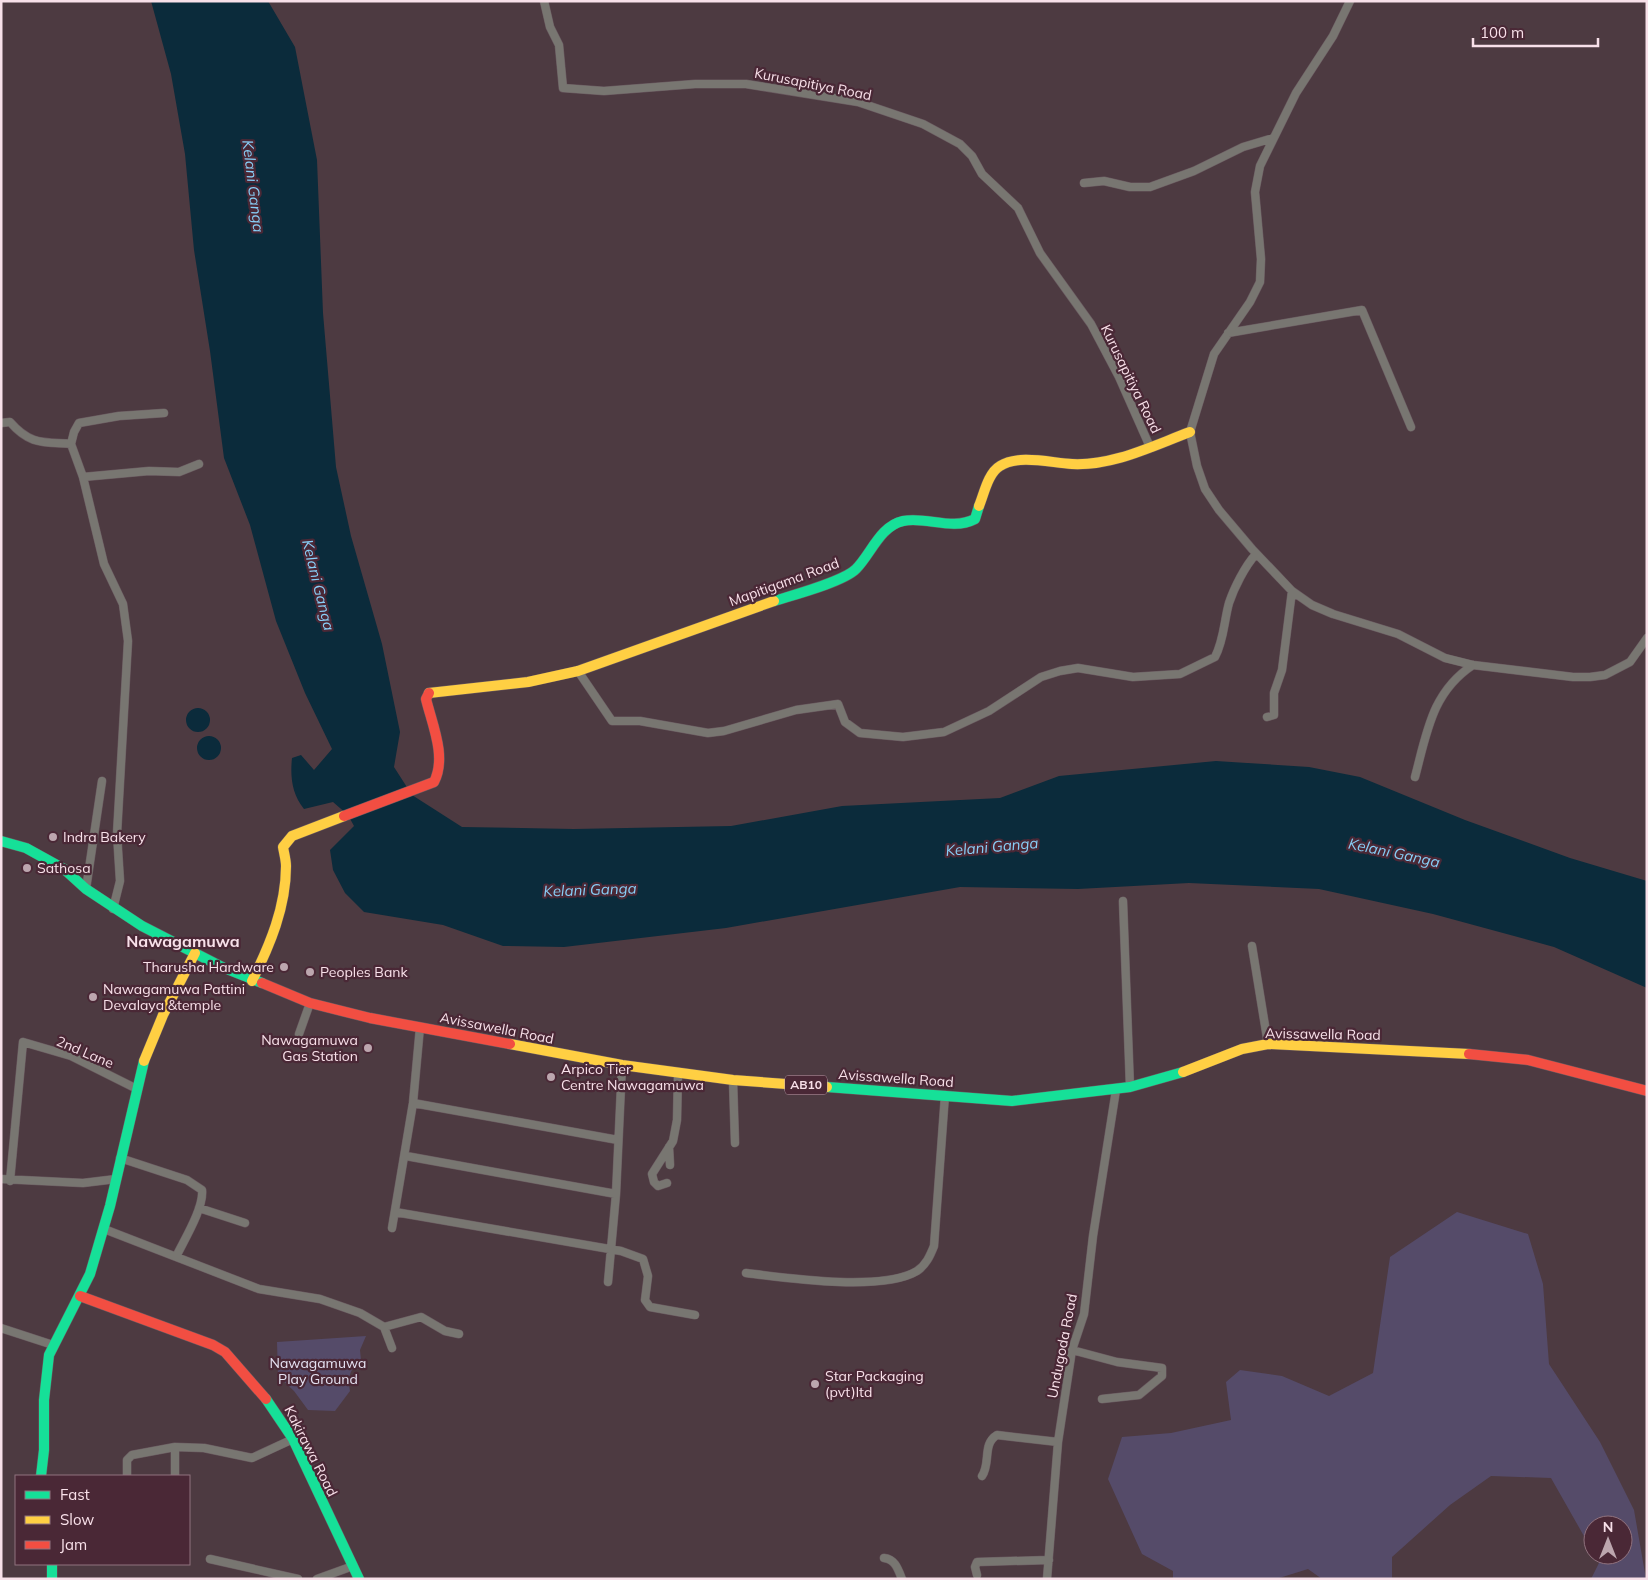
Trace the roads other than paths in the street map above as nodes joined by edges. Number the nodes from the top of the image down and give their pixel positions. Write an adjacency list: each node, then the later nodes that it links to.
1 (544, 1): 11 (street, Kurusapitiya Road)
2 (1350, 1): 3 (street)
3 (1273, 138): 4 (street); 5 (street)
4 (1084, 184)
5 (1228, 333): 8 (street); 9 (street)
6 (164, 413): 10 (street)
7 (1, 423): 10 (street)
8 (1411, 427)
9 (1190, 432): 11 (street, Mapitigama Road); 14 (street)
10 (71, 444): 13 (street)
11 (1150, 447): 18 (street, Mapitigama Road)
12 (199, 464): 13 (street)
13 (83, 477): 25 (street)
14 (1256, 554): 15 (street); 18 (street)
15 (1292, 591): 17 (street); 19 (street)
16 (1647, 638): 17 (street)
17 (1473, 665): 20 (street)
18 (578, 670): 28 (street, Mapitigama Road)
19 (1267, 717)
20 (1415, 777)
21 (102, 781): 23 (street)
22 (1, 841): 23 (street, Avissawella Road / AB10)
23 (86, 889): 25 (street, Avissawella Road / AB10)
24 (1122, 901): 36 (street)
25 (113, 908): 27 (street, Avissawella Road / AB10)
26 (1252, 946): 32 (street)
27 (195, 953): 28 (street, Avissawella Road / AB10); 37 (street)
28 (252, 981): 29 (street, Avissawella Road / AB10)
29 (310, 1003): 30 (street, Avissawella Road / AB10); 31 (street)
30 (420, 1027): 33 (street, Avissawella Road / AB10); 41 (street)
31 (299, 1034)
32 (1268, 1044): 36 (street, Avissawella Road / AB10); 39 (street, Avissawella Road / AB10)
33 (622, 1065): 34 (street, Avissawella Road / AB10); 42 (street)
34 (678, 1074): 35 (street, Avissawella Road / AB10); 44 (street)
35 (733, 1080): 40 (street, Avissawella Road / AB10); 43 (street)
36 (1130, 1087): 38 (street, Avissawella Road / AB10)
37 (135, 1088): 46 (street); 50 (street, 2nd Lane)
38 (1116, 1090): 40 (street, Avissawella Road / AB10); 69 (street, Undugoda Road)
39 (1647, 1091)
40 (945, 1096): 60 (street)
41 (413, 1103): 42 (street); 45 (street)
42 (618, 1140): 52 (street)
43 (735, 1143)
44 (669, 1147): 47 (street); 51 (street)
45 (406, 1156): 52 (street); 54 (street)
46 (120, 1158): 49 (street); 53 (street)
47 (670, 1165)
48 (1, 1179): 50 (street)
49 (116, 1179): 50 (street); 57 (street)
50 (10, 1181)
51 (667, 1183)
52 (616, 1194): 58 (street)
53 (199, 1208): 55 (street); 59 (street)
54 (395, 1212): 56 (street); 58 (street)
55 (245, 1223)
56 (392, 1228)
57 (104, 1229): 59 (street); 62 (street)
58 (611, 1250): 61 (street); 63 (street)
59 (176, 1257): 65 (street)
60 (746, 1273)
61 (608, 1282)
62 (80, 1296): 67 (street); 71 (street, Kakirawa Road)
63 (696, 1315)
64 (1, 1328): 67 (street)
65 (384, 1328): 66 (street); 68 (street)
66 (459, 1334)
67 (53, 1345): 74 (street)
68 (392, 1348)
69 (1072, 1350): 70 (street); 72 (street, Undugoda Road)
70 (1102, 1400)
71 (293, 1439): 73 (street); 82 (street, Kakirawa Road)
72 (1058, 1442): 77 (street); 80 (street, Undugoda Road)
73 (175, 1447): 75 (street); 76 (street)
74 (41, 1475)
75 (127, 1475)
76 (175, 1475)
77 (982, 1476)
78 (884, 1558): 88 (street)
79 (210, 1559): 85 (street)
80 (1049, 1560): 83 (street); 89 (street, Undugoda Road)
81 (52, 1565): 84 (street)
82 (353, 1566): 86 (street); 87 (street, Kakirawa Road)
83 (976, 1575)
84 (52, 1579)
85 (298, 1579)
86 (317, 1579)
87 (359, 1579)
88 (902, 1579)
89 (1048, 1579)

